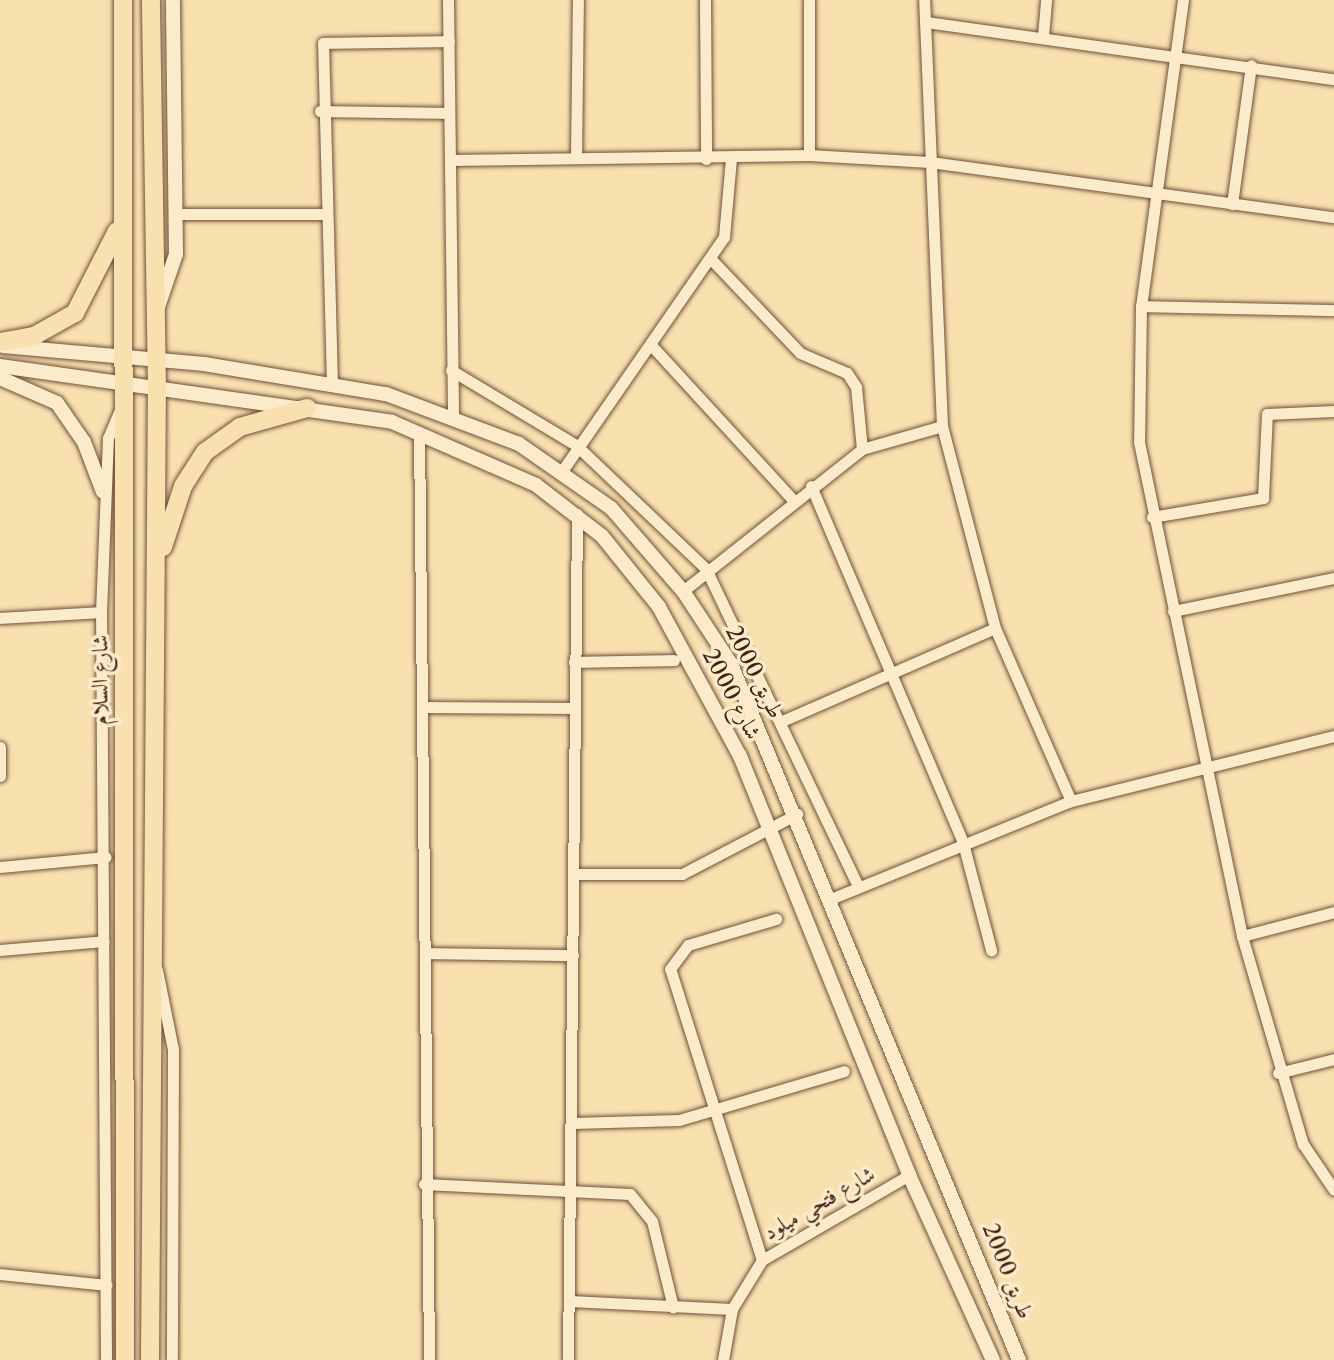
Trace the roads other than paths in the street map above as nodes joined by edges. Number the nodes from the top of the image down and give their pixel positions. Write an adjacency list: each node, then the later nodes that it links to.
1 (123, 0): 30 (highway, شارع السلام)
2 (151, 0): 34 (highway)
3 (173, 0): 27 (street)
4 (448, 0): 13 (street)
5 (578, 0): 20 (street)
6 (705, 0): 21 (street)
7 (809, 0): 19 (street)
8 (924, 0): 11 (street)
9 (1046, 0): 12 (street)
10 (1183, 0): 14 (street)
11 (926, 22): 12 (street); 24 (street)
12 (1043, 36): 14 (street)
13 (449, 41): 17 (street); 18 (street)
14 (1177, 53): 15 (street); 25 (street)
15 (1251, 65): 16 (street); 26 (street)
16 (1334, 79)
17 (320, 111): 18 (street); 28 (street)
18 (449, 113): 23 (street)
19 (809, 155): 22 (street); 24 (street)
20 (576, 157): 21 (street); 23 (street)
21 (706, 159): 22 (street)
22 (731, 159): 31 (street)
23 (451, 160): 40 (street)
24 (930, 162): 25 (street); 49 (street)
25 (1157, 194): 26 (street); 32 (street)
26 (1232, 204): 29 (street)
27 (176, 214): 28 (street); 34 (street)
28 (323, 214): 43 (street)
29 (1334, 217)
30 (120, 221): 35 (highway); 37 (highway, شارع السلام)
31 (710, 258): 36 (street); 52 (street)
32 (1141, 306): 33 (street); 58 (street)
33 (1334, 310)
34 (156, 311): 38 (highway)
35 (0, 344): 37 (street, طريق 2000)
36 (651, 345): 51 (street); 56 (street)
37 (125, 355): 38 (street, طريق 2000); 42 (highway, شارع السلام)
38 (157, 359): 43 (street, طريق 2000); 44 (highway)
39 (0, 366): 42 (street, شارع 2000)
40 (451, 370): 48 (street); 51 (street)
41 (0, 378): 55 (street)
42 (124, 383): 44 (street, شارع 2000); 45 (highway, شارع السلام)
43 (332, 384): 48 (street, طريق 2000)
44 (157, 388): 46 (street, شارع 2000); 60 (highway)
45 (123, 404): 55 (street); 114 (highway, شارع السلام)
46 (307, 408): 50 (street, شارع 2000); 60 (highway)
47 (1334, 411): 58 (street)
48 (453, 414): 53 (street, طريق 2000)
49 (942, 426): 52 (street); 66 (street)
50 (419, 432): 57 (street, شارع 2000); 70 (street)
51 (576, 445): 53 (street); 59 (street)
52 (862, 449): 54 (street)
53 (562, 471): 62 (street, طريق 2000)
54 (811, 486): 56 (street); 69 (street)
55 (103, 492): 64 (street)
56 (793, 500): 59 (street)
57 (577, 514): 68 (street); 79 (street, شارع 2000)
58 (1152, 517): 63 (street)
59 (706, 569): 62 (street); 72 (street)
60 (156, 577): 92 (highway)
61 (1334, 578): 63 (street)
62 (683, 591): 78 (street, طريق 2000)
63 (1173, 611): 75 (street)
64 (101, 612): 65 (street); 81 (street)
65 (0, 618)
66 (995, 628): 69 (street); 77 (street)
67 (674, 660): 68 (street)
68 (574, 662): 71 (street)
69 (893, 674): 72 (street); 80 (street)
70 (423, 707): 71 (street); 93 (street)
71 (575, 708): 83 (street)
72 (782, 721): 84 (street)
73 (1334, 736): 75 (street)
74 (0, 747): 76 (street)
75 (1207, 768): 77 (street); 88 (street)
76 (0, 776)
77 (1071, 801): 80 (street)
78 (797, 814): 79 (street); 85 (street, طريق 2000)
79 (771, 824): 83 (street); 100 (street, شارع 2000)
80 (963, 843): 84 (street); 91 (street)
81 (106, 857): 82 (street); 89 (street)
82 (0, 867)
83 (574, 874): 94 (street)
84 (857, 884): 85 (street)
85 (833, 898): 104 (street, طريق 2000)
86 (1334, 912): 88 (street)
87 (776, 919): 98 (street)
88 (1242, 936): 97 (street)
89 (104, 941): 90 (street); 108 (street)
90 (0, 950)
91 (991, 950)
92 (151, 952): 115 (highway); 116 (street)
93 (425, 953): 94 (street); 101 (street)
94 (573, 955): 99 (street)
95 (1334, 1059): 97 (street)
96 (844, 1071): 98 (street)
97 (1278, 1073): 103 (street)
98 (710, 1113): 99 (street); 105 (street)
99 (572, 1123): 102 (street)
100 (909, 1175): 105 (street, شارع فتحي ميلود); 106 (street, شارع 2000)
101 (424, 1184): 102 (street); 112 (street)
102 (571, 1188): 109 (street); 110 (street)
103 (1334, 1190)
104 (978, 1257): 106 (street); 120 (street, طريق 2000)
105 (762, 1260): 111 (street, شارع فتحي ميلود)
106 (954, 1269): 119 (street, شارع 2000)
107 (0, 1274): 108 (street)
108 (106, 1285): 113 (street)
109 (570, 1301): 110 (street); 117 (street)
110 (673, 1307): 111 (street)
111 (732, 1309): 118 (street, شارع فتحي ميلود)
112 (430, 1358)
113 (106, 1360)
114 (125, 1360)
115 (150, 1360)
116 (172, 1360)
117 (568, 1360)
118 (723, 1360)
119 (993, 1360)
120 (1019, 1360)

